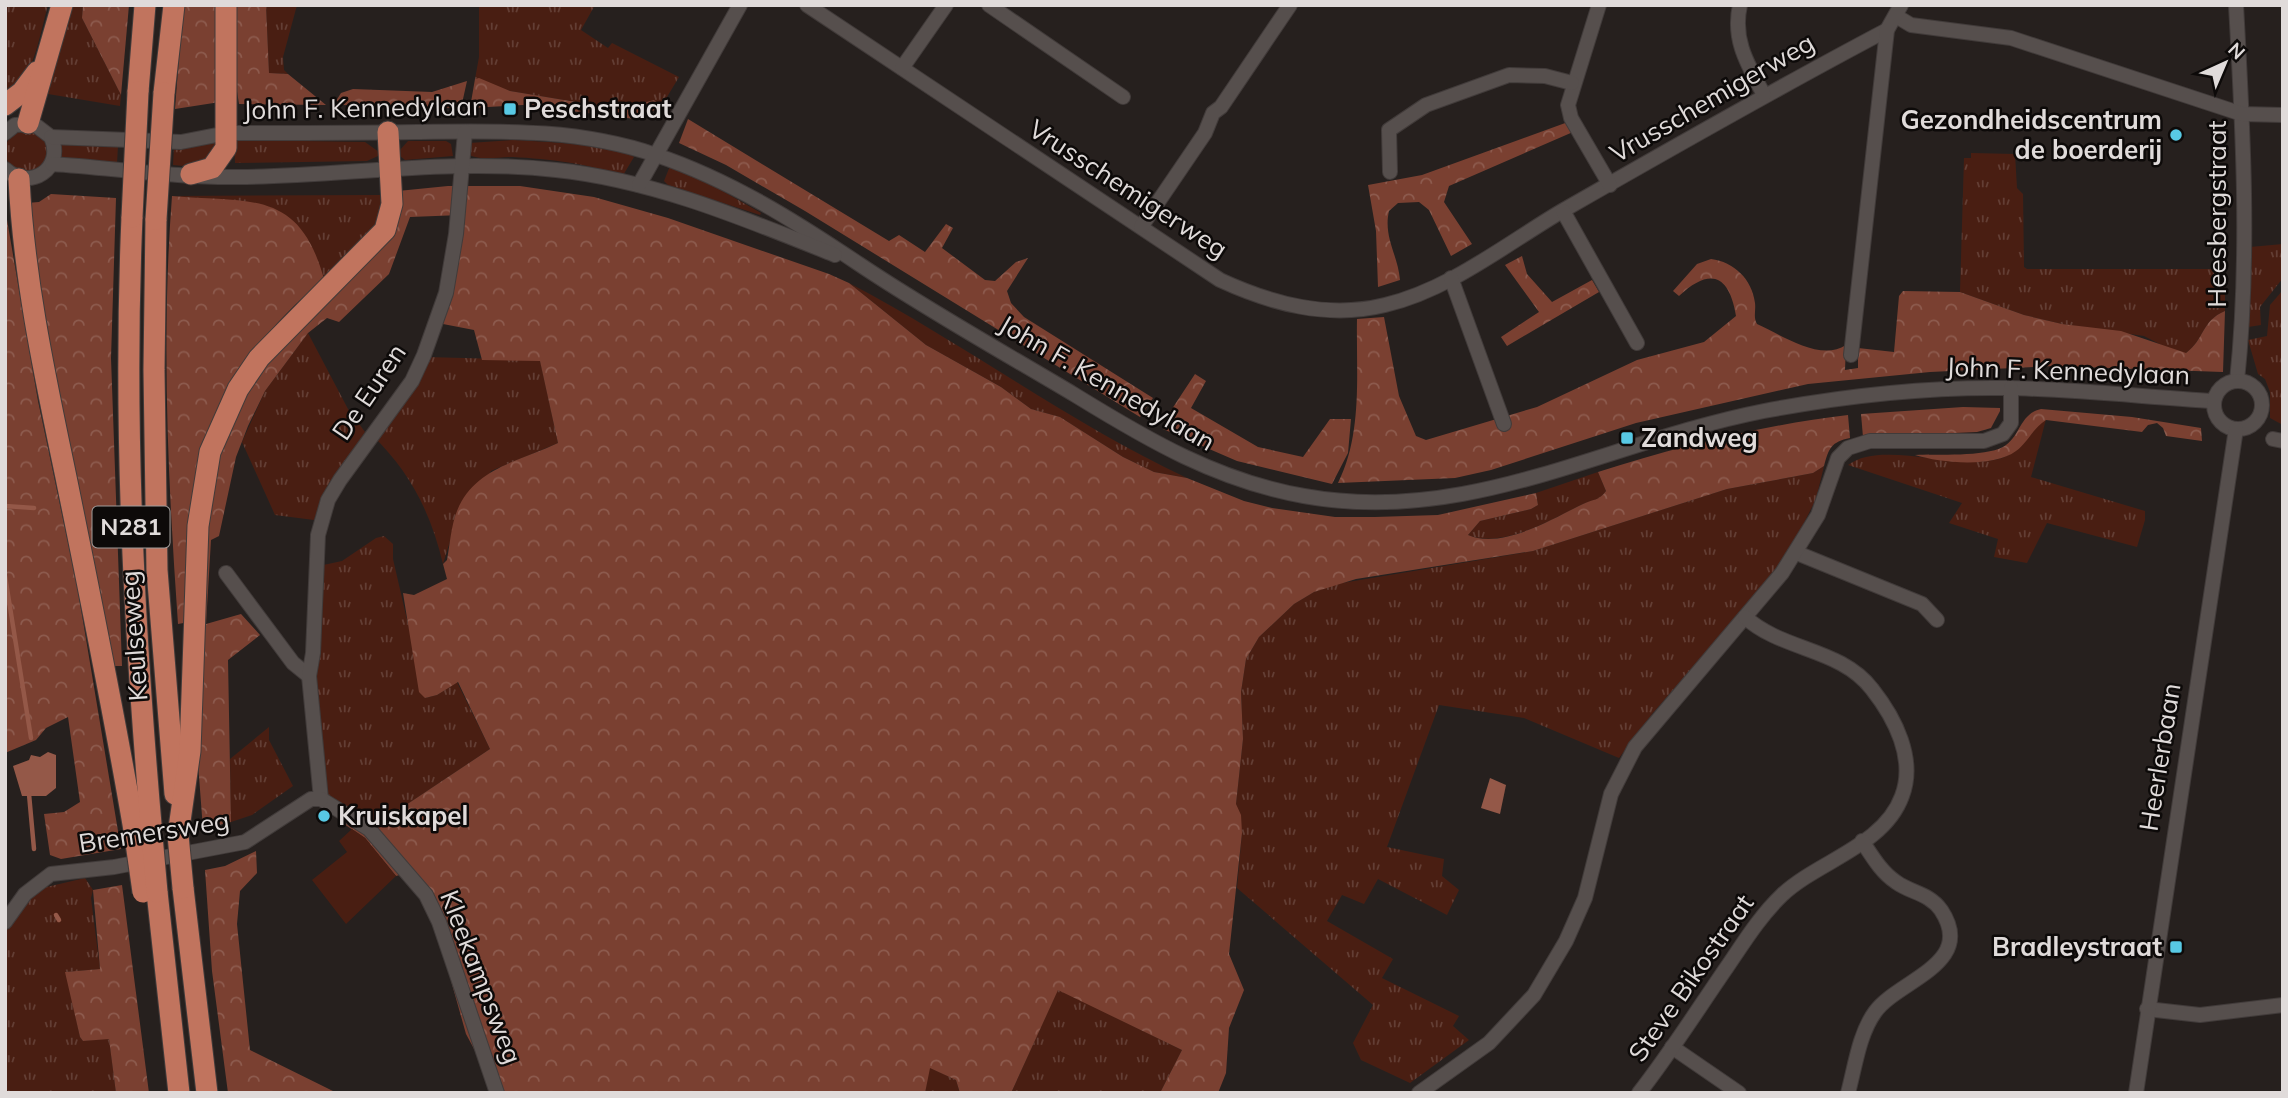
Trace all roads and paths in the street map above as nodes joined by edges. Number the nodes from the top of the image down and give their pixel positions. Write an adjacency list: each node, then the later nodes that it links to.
1 (62, 5): 15 (highway)
2 (145, 5): 56 (highway, Keulseweg / N281, bridge)
3 (174, 5): 55 (highway, Keulseweg / N281, bridge)
4 (226, 5): 27 (highway)
5 (740, 5): 29 (street)
6 (807, 5): 16 (street, Vrusschemigerweg)
7 (946, 5): 16 (street)
8 (989, 5): 19 (street)
9 (1290, 5): 39 (street)
10 (1598, 5): 17 (street)
11 (1740, 5): 18 (street)
12 (2236, 5): 21 (street, Heesbergstraat)
13 (1898, 11): 14 (street); 21 (street)
14 (1887, 30): 18 (street, Vrusschemigerweg); 43 (street)
15 (46, 60): 20 (highway); 23 (highway)
16 (902, 68): 39 (street, Vrusschemigerweg)
17 (1572, 83): 33 (street); 37 (street)
18 (1764, 95): 37 (street, Vrusschemigerweg)
19 (1123, 97)
20 (5, 105)
21 (2242, 114): 22 (street); 44 (street, Heesbergstraat)
22 (2283, 115)
23 (28, 123): 24 (street); 28 (street)
24 (6, 131)
25 (388, 132): 26 (street, John F. Kennedylaan); 27 (street, John F. Kennedylaan); 32 (highway, N281)
26 (465, 132): 29 (street, John F. Kennedylaan); 31 (street, De Euren)
27 (228, 133): 28 (street, John F. Kennedylaan); 34 (highway)
28 (51, 137): 30 (street)
29 (655, 154): 36 (street); 40 (street, John F. Kennedylaan)
30 (52, 163): 34 (street, John F. Kennedylaan); 35 (street)
31 (461, 166): 32 (street, John F. Kennedylaan); 36 (street, John F. Kennedylaan); 53 (street, De Euren)
32 (390, 169): 34 (street, John F. Kennedylaan); 55 (highway, N281)
33 (1390, 172)
34 (191, 174)
35 (10, 180): 56 (highway, N281)
36 (639, 185): 40 (street, John F. Kennedylaan)
37 (1610, 185): 38 (street, Vrusschemigerweg)
38 (1563, 211): 41 (street, Vrusschemigerweg); 42 (street)
39 (1141, 228): 41 (street, Vrusschemigerweg)
40 (859, 264): 45 (street, John F. Kennedylaan)
41 (1451, 278): 47 (street)
42 (1637, 343)
43 (1851, 355)
44 (2236, 381): 46 (street); 48 (street)
45 (2011, 388): 46 (street, John F. Kennedylaan); 49 (street)
46 (2214, 401): 48 (street)
47 (1504, 424)
48 (2236, 429): 60 (street, Heerlerbaan)
49 (1797, 553): 51 (street); 52 (street)
50 (226, 573): 53 (street)
51 (1745, 617): 57 (street, Steve Bikostraat); 65 (street)
52 (1937, 620)
53 (309, 676): 54 (street, De Euren)
54 (321, 799): 58 (street, Bremersweg); 64 (street, Kleekampsweg)
55 (178, 835): 63 (highway, Keulseweg / N281, bridge)
56 (143, 836): 62 (highway, Keulseweg / N281, bridge)
57 (1862, 841): 61 (street, Steve Bikostraat); 68 (street)
58 (5, 922)
59 (2283, 1005): 60 (street)
60 (2147, 1009): 69 (street, Heerlerbaan)
61 (1672, 1047): 66 (street, Steve Bikostraat); 67 (street)
62 (179, 1093)
63 (207, 1093)
64 (497, 1093)
65 (1419, 1093)
66 (1639, 1093)
67 (1739, 1093)
68 (1847, 1093)
69 (2136, 1093)

